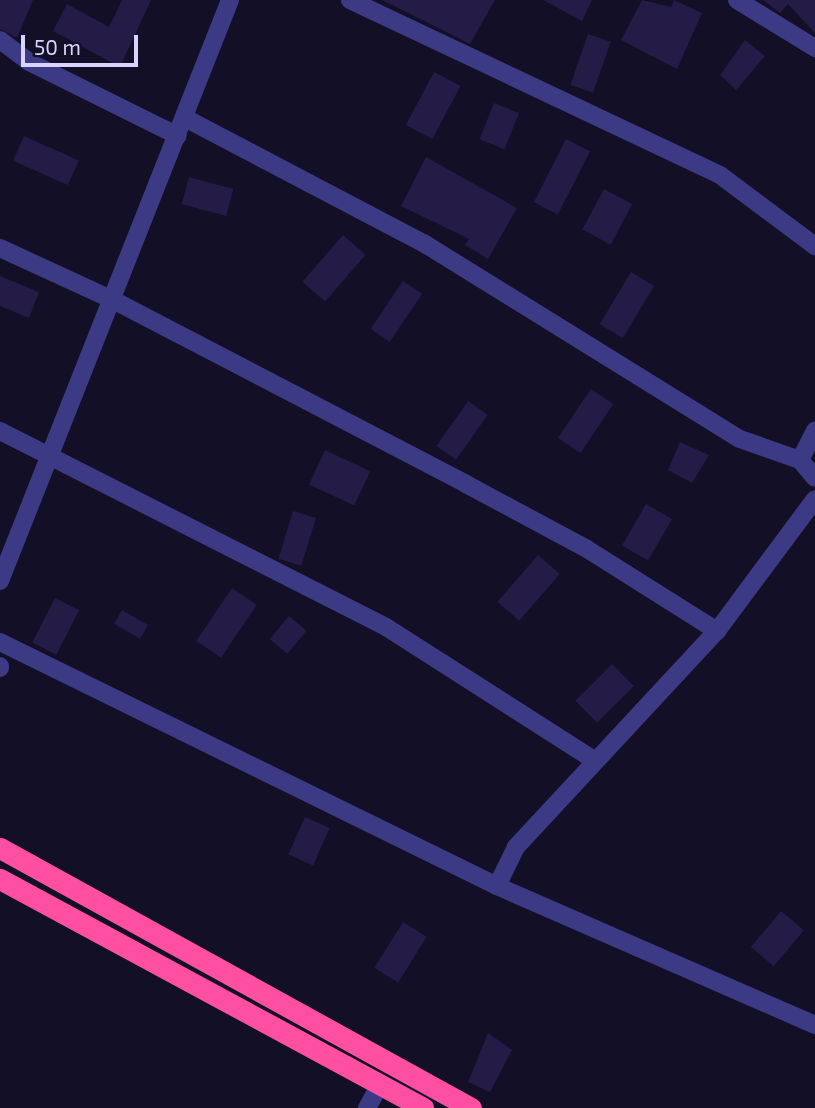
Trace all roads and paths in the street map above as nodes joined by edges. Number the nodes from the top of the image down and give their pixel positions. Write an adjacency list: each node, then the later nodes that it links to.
1 (350, 0): 8 (street)
2 (737, 0): 5 (street)
3 (224, 4): 6 (street)
4 (0, 40): 7 (street)
5 (815, 48)
6 (185, 118): 7 (street); 14 (street)
7 (178, 136): 10 (street)
8 (815, 246)
9 (0, 248): 10 (street)
10 (113, 300): 13 (street); 18 (street)
11 (0, 431): 13 (street)
12 (815, 431): 14 (street)
13 (52, 456): 17 (street); 20 (street)
14 (800, 460): 15 (street)
15 (815, 478)
16 (815, 499): 18 (street)
17 (0, 581)
18 (717, 631): 20 (street)
19 (0, 642): 23 (street)
20 (594, 760): 23 (street)
21 (0, 848): 28 (highway)
22 (0, 879): 25 (highway)
23 (497, 886): 24 (street)
24 (815, 1025)
25 (379, 1086): 26 (street); 27 (highway)
26 (367, 1108)
27 (423, 1108)
28 (471, 1108)

